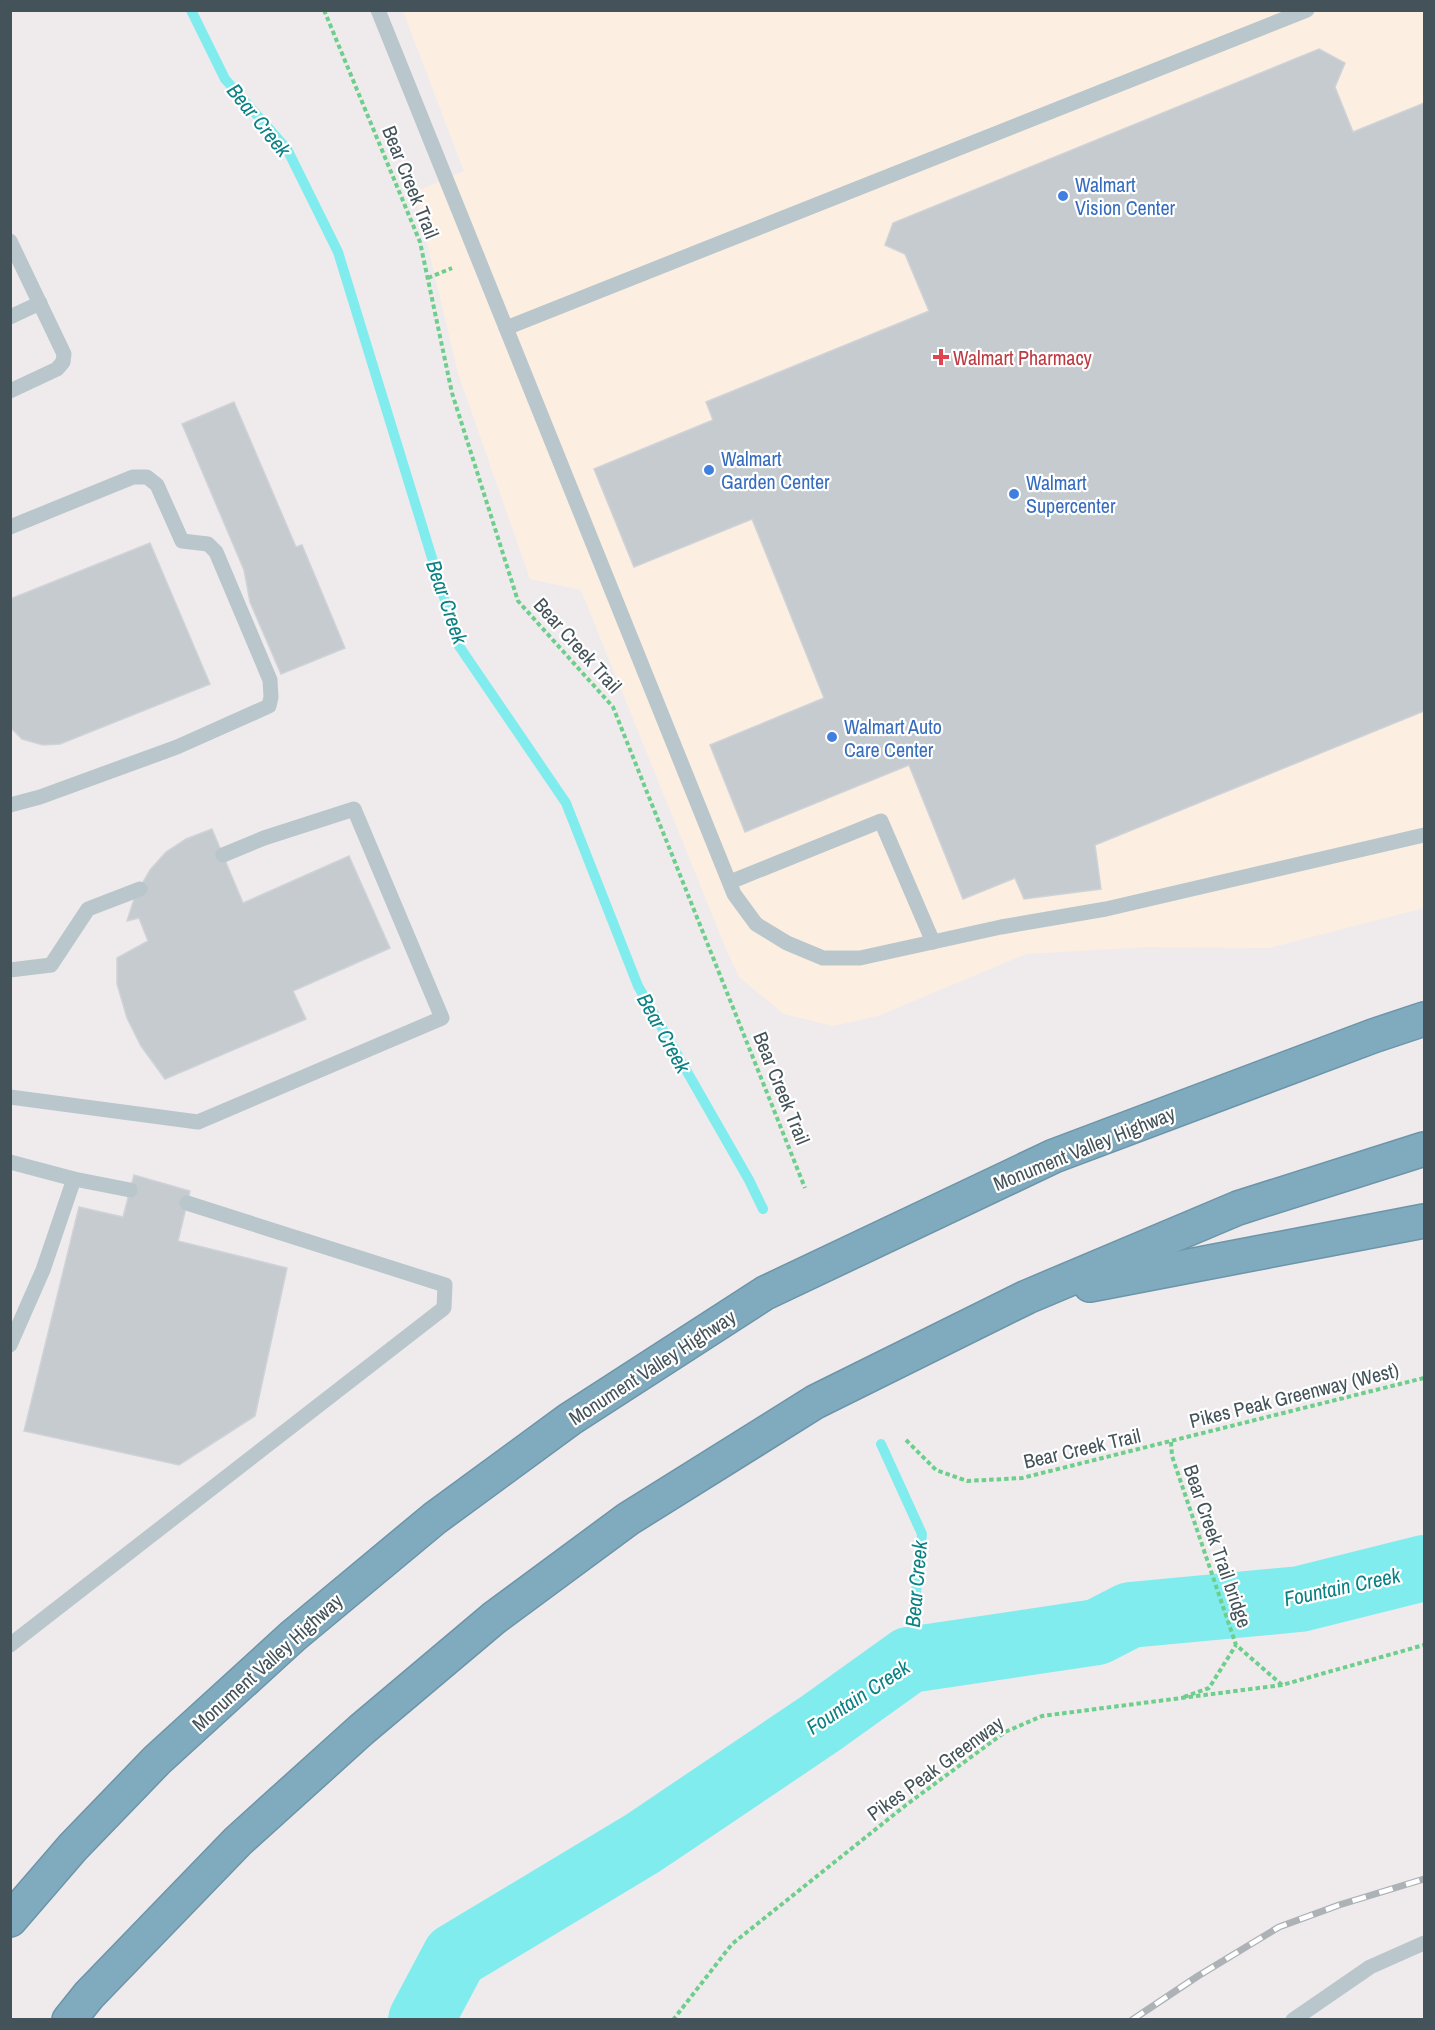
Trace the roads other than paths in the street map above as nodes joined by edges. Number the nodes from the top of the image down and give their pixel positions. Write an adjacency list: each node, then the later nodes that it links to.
1 (378, 10): 6 (lane)
2 (1307, 10): 6 (lane)
3 (10, 241): 4 (lane)
4 (40, 303): 5 (lane); 7 (lane)
5 (10, 317)
6 (506, 328): 12 (lane)
7 (10, 391)
8 (10, 527): 9 (lane)
9 (10, 805)
10 (1425, 835): 14 (lane)
11 (223, 855): 17 (lane)
12 (730, 882): 14 (lane); 14 (lane)
13 (140, 889): 15 (lane)
14 (933, 942)
15 (10, 970)
16 (1425, 1019): 27 (highway, Monument Valley Highway)
17 (10, 1097)
18 (1425, 1149): 24 (highway)
19 (10, 1162): 20 (lane)
20 (74, 1179): 21 (lane); 25 (lane)
21 (130, 1190)
22 (187, 1203): 26 (lane)
23 (1425, 1221): 24 (highway)
24 (1027, 1297): 29 (highway)
25 (10, 1345)
26 (10, 1645)
27 (10, 1920)
28 (1425, 1943): 30 (lane)
29 (69, 2019)
30 (1293, 2019)

